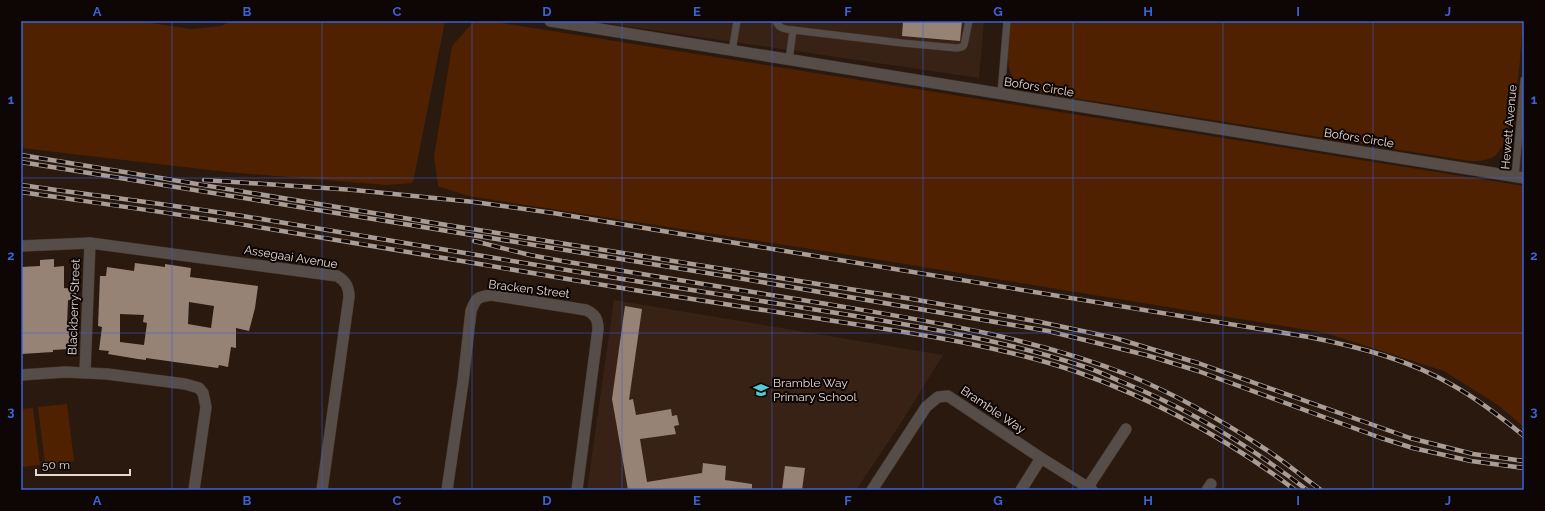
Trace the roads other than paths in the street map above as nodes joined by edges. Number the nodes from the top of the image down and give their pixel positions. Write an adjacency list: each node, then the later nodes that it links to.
1 (550, 21): 7 (street, Bofors Circle)
2 (736, 21): 7 (lane)
3 (776, 21): 6 (lane)
4 (969, 21): 6 (lane)
5 (1007, 21): 10 (lane)
6 (793, 30): 8 (lane)
7 (732, 51): 8 (street, Bofors Circle)
8 (790, 60): 10 (street, Bofors Circle)
9 (1524, 80): 11 (lane, Hewett Avenue)
10 (1001, 94): 11 (street, Bofors Circle)
11 (1520, 177)
12 (90, 243): 13 (street, Assegaai Avenue); 14 (street, Blackberry Street); 20 (street, Assegaai Avenue)
13 (21, 246)
14 (85, 372): 15 (street, Blackberry Street); 19 (street, Blackberry Street)
15 (21, 375)
16 (1126, 429): 18 (street, Bramble Way)
17 (1041, 458): 18 (street, Bramble Way); 23 (street, Bramble Way); 24 (street)
18 (1090, 489)
19 (194, 490)
20 (322, 490)
21 (447, 490): 22 (street, Bracken Street)
22 (577, 490)
23 (872, 490)
24 (1021, 490)

